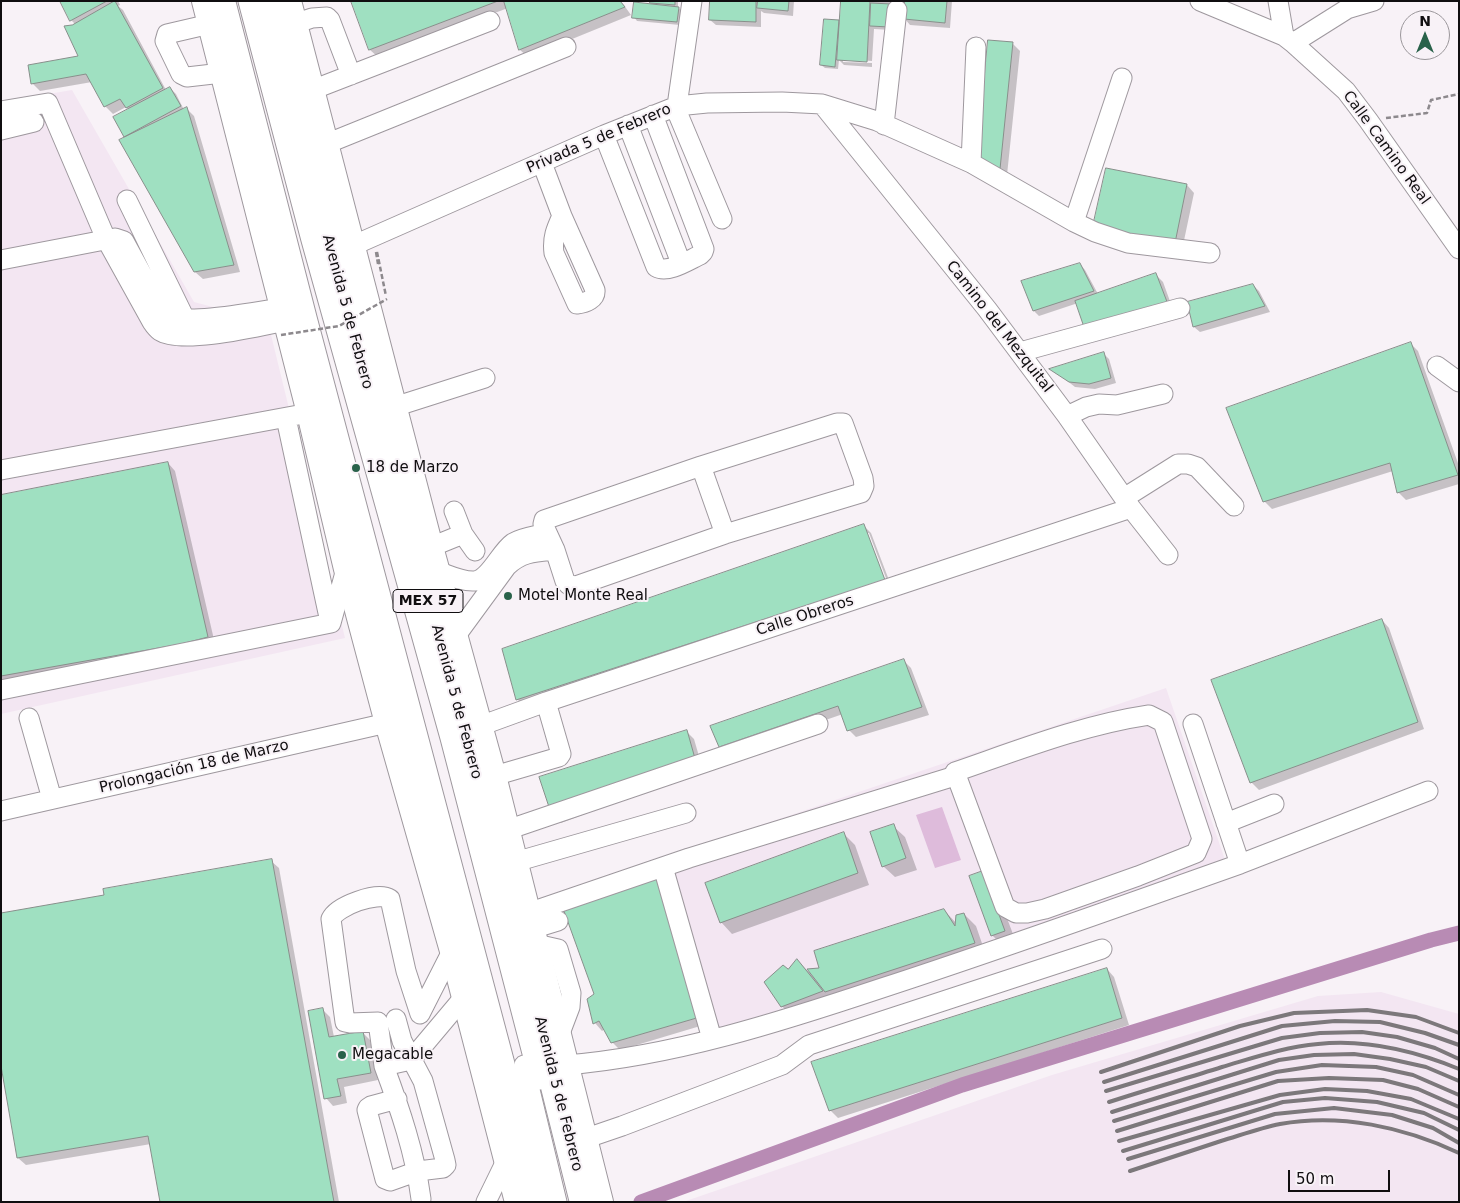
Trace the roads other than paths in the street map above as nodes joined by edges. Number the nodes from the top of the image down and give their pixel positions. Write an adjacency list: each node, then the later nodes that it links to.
1 (204, 1): 11 (main road)
2 (238, 1): 106 (street)
3 (248, 1): 107 (street)
4 (266, 1): 108 (highway, Avenida 5 de Febrero / MEX 57)
5 (692, 1): 21 (street)
6 (1200, 1): 13 (street, Calle Camino Real)
7 (1278, 1): 13 (street)
8 (1374, 1): 13 (street)
9 (897, 10): 26 (street)
10 (292, 12): 17 (street); 19 (main road, Avenida 5 de Febrero)
11 (216, 13): 16 (main road); 16 (street); 105 (highway, MEX 57)
12 (490, 21): 17 (street)
13 (1288, 39): 38 (street, Calle Camino Real)
14 (566, 47): 29 (street)
15 (976, 47): 30 (street)
16 (222, 73): 43 (main road)
17 (351, 75): 19 (street)
18 (1122, 78): 35 (street)
19 (312, 90): 29 (main road, Avenida 5 de Febrero)
20 (822, 104): 21 (street, Privada 5 de Febrero); 26 (street, Privada 5 de Febrero); 45 (street, Camino del Mezquital)
21 (676, 106): 23 (street, Privada 5 de Febrero); 34 (street)
22 (1, 111): 36 (street)
23 (653, 116): 25 (street, Privada 5 de Febrero); 41 (street)
24 (34, 122): 27 (street)
25 (628, 124): 28 (street, Privada 5 de Febrero); 41 (street)
26 (884, 125): 30 (street, Privada 5 de Febrero)
27 (1, 130)
28 (604, 135): 31 (street, Privada 5 de Febrero); 41 (street)
29 (326, 144): 37 (main road, Avenida 5 de Febrero)
30 (971, 162): 35 (street, Privada 5 de Febrero)
31 (542, 163): 33 (street); 37 (street, Privada 5 de Febrero)
32 (127, 200): 44 (street)
33 (562, 216)
34 (722, 219)
35 (1074, 222): 39 (street, Privada 5 de Febrero)
36 (106, 239): 40 (street); 44 (street)
37 (352, 246): 50 (main road, Avenida 5 de Febrero)
38 (1459, 249)
39 (1210, 253)
40 (3, 255)
41 (681, 263)
42 (1180, 308): 45 (street)
43 (283, 321): 44 (street); 51 (main road)
44 (189, 327)
45 (1020, 352): 52 (street, Camino del Mezquital)
46 (1437, 366): 48 (street)
47 (485, 378): 50 (street)
48 (1459, 382)
49 (1163, 394): 52 (street)
50 (394, 407): 62 (main road, Avenida 5 de Febrero)
51 (309, 413): 53 (street); 65 (main road)
52 (1068, 416): 56 (street, Camino del Mezquital)
53 (286, 418): 55 (street); 67 (street)
54 (701, 466): 60 (street); 60 (street); 61 (street)
55 (1, 470)
56 (1127, 503): 57 (street, Calle Obreros); 64 (street, Camino del Mezquital); 70 (street, Calle Obreros)
57 (1234, 506)
58 (454, 511): 59 (street)
59 (463, 534): 62 (street); 63 (street)
60 (724, 534): 61 (street)
61 (551, 542): 66 (street); 68 (street)
62 (431, 546): 66 (main road, Avenida 5 de Febrero)
63 (475, 551)
64 (1168, 555)
65 (346, 569): 67 (street); 72 (main road)
66 (437, 571): 68 (main road, Avenida 5 de Febrero)
67 (331, 623): 69 (street)
68 (455, 637): 75 (main road, Avenida 5 de Febrero)
69 (1, 690)
70 (546, 702): 75 (street, Calle Obreros); 77 (street)
71 (29, 718): 79 (street)
72 (387, 723): 79 (street, Prolongación 18 de Marzo); 90 (main road)
73 (818, 724): 84 (street)
74 (1193, 724): 83 (street)
75 (480, 726): 77 (main road, Avenida 5 de Febrero)
76 (955, 772): 76 (street); 87 (street)
77 (494, 776): 84 (main road, Avenida 5 de Febrero)
78 (1428, 791): 86 (street)
79 (52, 799): 81 (street, Prolongación 18 de Marzo)
80 (1274, 804): 83 (street)
81 (1, 811)
82 (686, 813): 85 (street)
83 (1226, 823): 86 (street)
84 (507, 830): 85 (main road, Avenida 5 de Febrero)
85 (515, 862): 88 (main road, Avenida 5 de Febrero)
86 (1240, 864): 95 (street)
87 (663, 867): 88 (street); 95 (street)
88 (544, 930): 97 (main road, Avenida 5 de Febrero)
89 (1102, 949): 100 (street)
90 (452, 952): 91 (main road); 92 (street)
91 (464, 997): 96 (street); 102 (main road)
92 (420, 1014): 93 (street); 94 (street)
93 (396, 1019): 94 (street); 96 (street)
94 (378, 1022): 98 (street)
95 (712, 1040): 97 (street)
96 (410, 1060): 98 (street); 101 (street)
97 (566, 1064): 100 (main road, Avenida 5 de Febrero)
98 (384, 1066): 99 (street)
99 (397, 1099): 101 (street); 101 (street)
100 (584, 1139): 109 (main road, Avenida 5 de Febrero)
101 (418, 1171): 103 (street)
102 (510, 1186): 104 (street)
103 (421, 1199)
104 (486, 1202)
105 (537, 1202)
106 (557, 1202)
107 (571, 1202)
108 (584, 1202)
109 (601, 1202)

